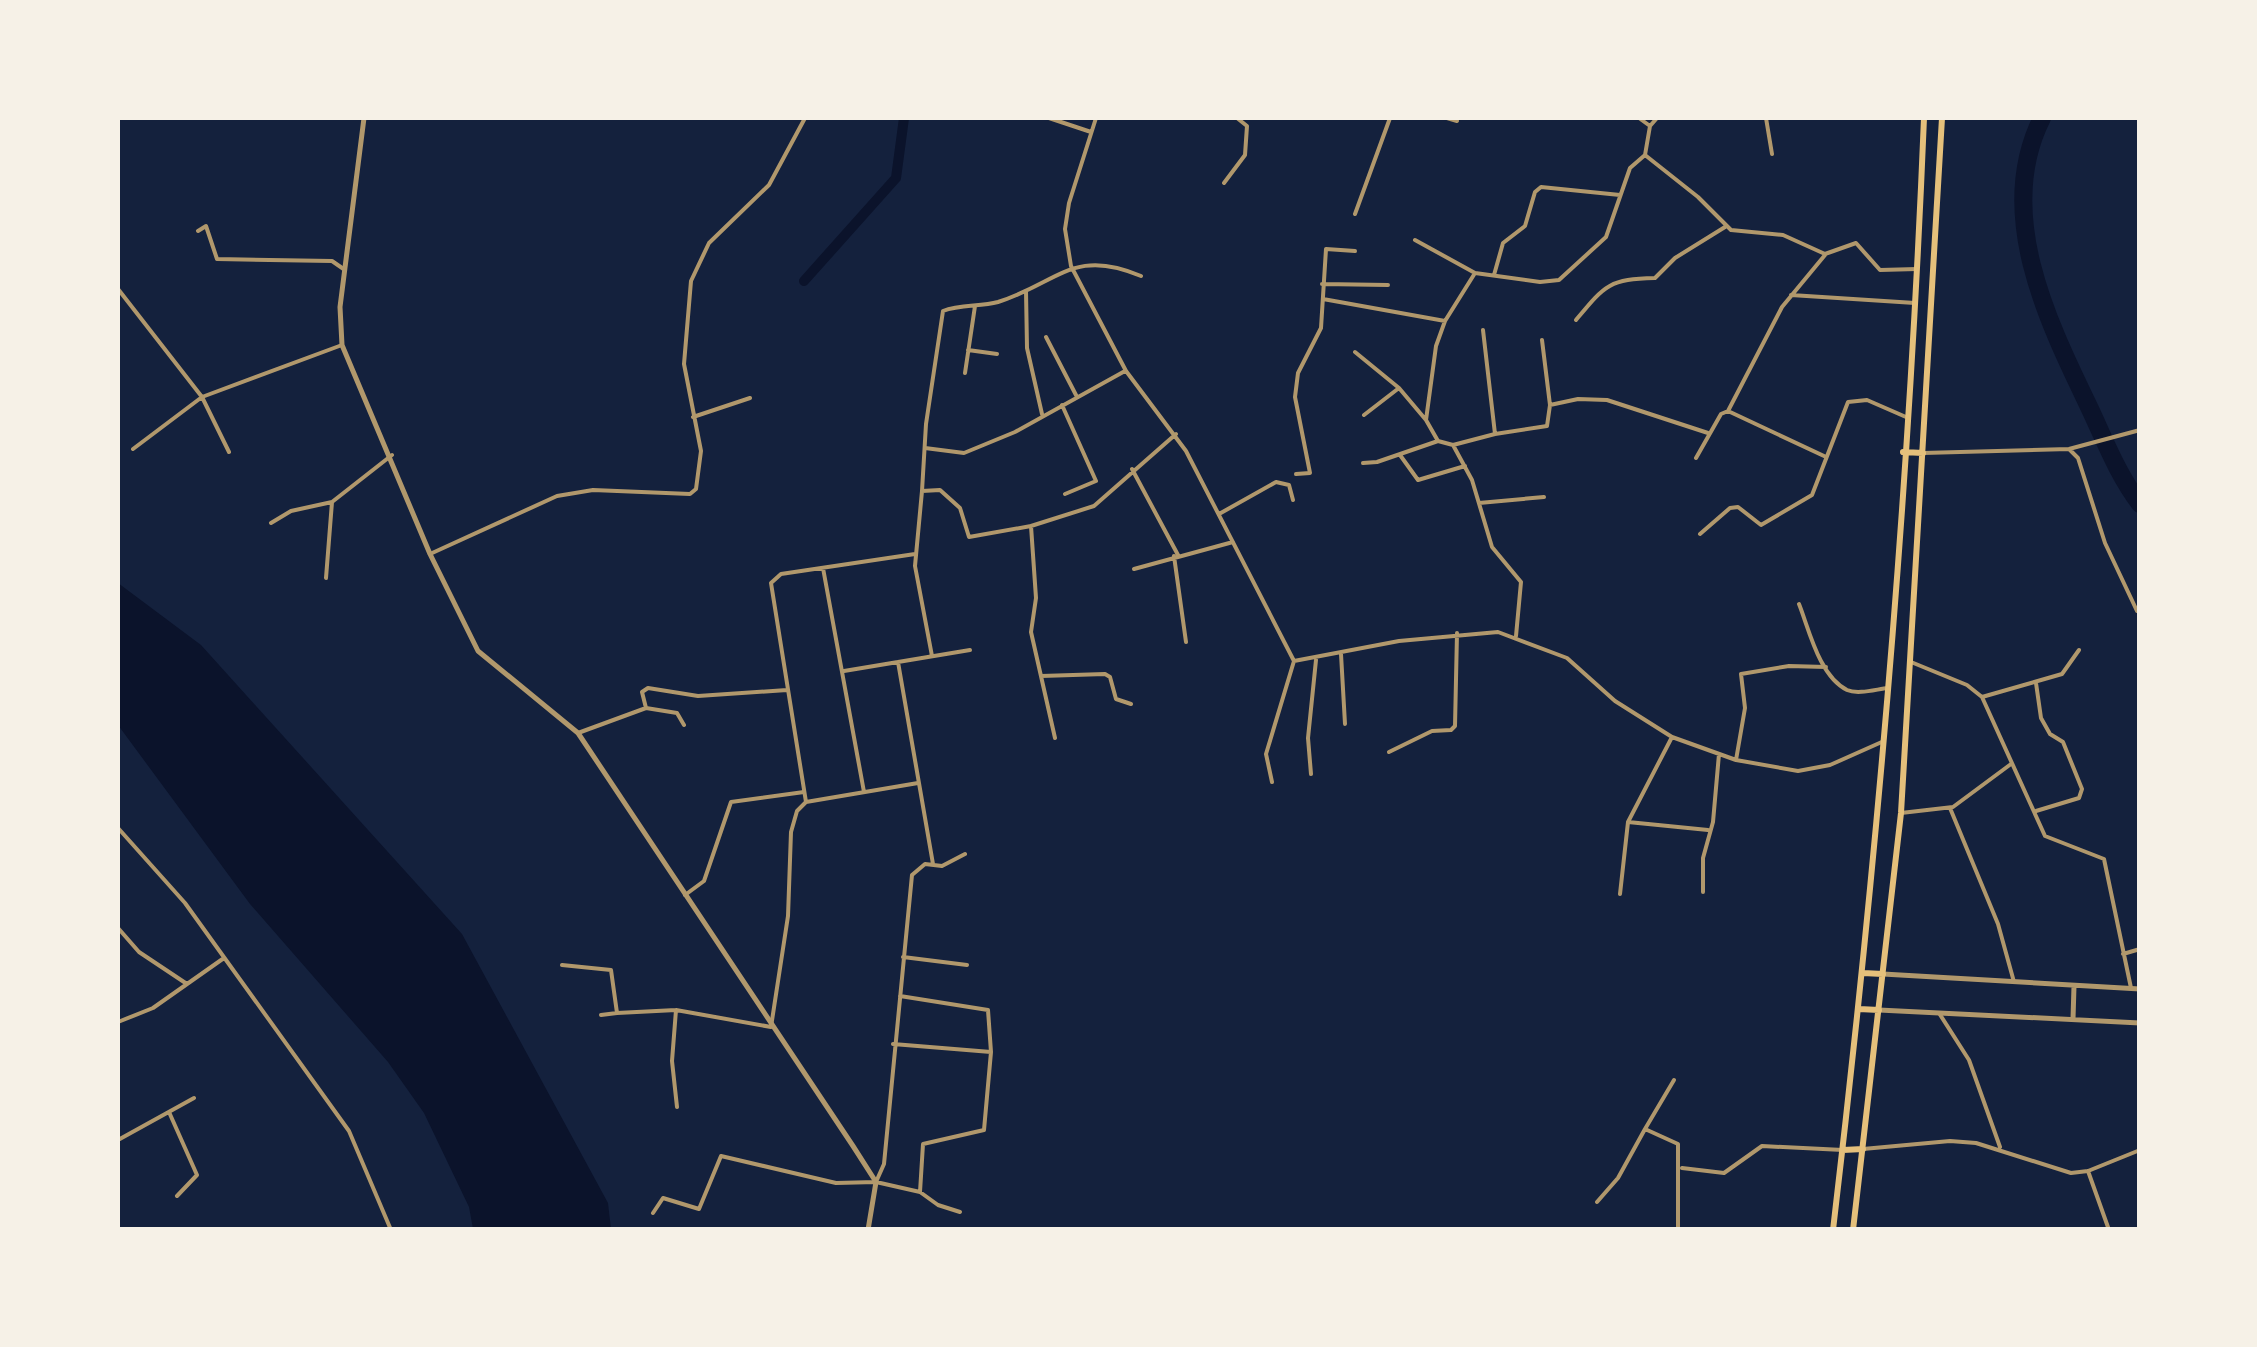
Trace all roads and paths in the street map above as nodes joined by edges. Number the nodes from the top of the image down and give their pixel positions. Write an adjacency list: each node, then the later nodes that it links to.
1 (364, 118): 27 (street)
2 (805, 118): 60 (street)
3 (1050, 118): 15 (street)
4 (1096, 118): 15 (street)
5 (1237, 118): 18 (street)
6 (1390, 118): 20 (street)
7 (1447, 118): 13 (street)
8 (1639, 118): 14 (street)
9 (1657, 118): 14 (street)
10 (1766, 118): 16 (street)
11 (1924, 118): 28 (main road)
12 (1942, 118): 74 (main road)
13 (1457, 121)
14 (1650, 126): 17 (street)
15 (1091, 132): 26 (street)
16 (1772, 154)
17 (1645, 156): 19 (street); 21 (street)
18 (1224, 183)
19 (1622, 195): 30 (street); 30 (street)
20 (1356, 214)
21 (1725, 227): 25 (street); 40 (street)
22 (198, 231): 27 (street)
23 (1416, 240): 29 (street)
24 (1355, 251): 32 (street)
25 (1825, 254): 28 (street); 36 (street)
26 (1071, 266): 31 (street); 35 (street); 49 (street)
27 (345, 270): 45 (street)
28 (1918, 270): 38 (main road)
29 (1475, 272): 30 (street); 41 (street)
30 (1494, 275)
31 (1141, 276)
32 (1322, 284): 33 (street); 37 (street)
33 (1388, 285)
34 (118, 288): 52 (street)
35 (1026, 290): 39 (street); 58 (street)
36 (1791, 295): 38 (street); 57 (street)
37 (1322, 299): 41 (street); 82 (street)
38 (1915, 303): 61 (main road)
39 (975, 306): 46 (street); 69 (street)
40 (1576, 320)
41 (1445, 322): 62 (street)
42 (1483, 330): 66 (street)
43 (1046, 337): 53 (street)
44 (1542, 340): 56 (street)
45 (342, 346): 52 (street); 76 (street)
46 (968, 350): 48 (street); 50 (street)
47 (1354, 352): 51 (street)
48 (997, 354)
49 (1126, 371): 53 (street); 65 (street)
50 (965, 373)
51 (1399, 388): 59 (street); 62 (street)
52 (202, 396): 70 (street); 72 (street)
53 (1077, 397): 55 (street)
54 (750, 398): 60 (street)
55 (1062, 404): 58 (street); 84 (street)
56 (1550, 405): 64 (street); 66 (street)
57 (1728, 411): 64 (street); 77 (street)
58 (1042, 414): 69 (street)
59 (1364, 415)
60 (693, 416): 94 (street)
61 (1906, 417): 73 (main road); 77 (street)
62 (1426, 420): 67 (street)
63 (2140, 430): 71 (street)
64 (1708, 432): 78 (street)
65 (1176, 434): 81 (street); 89 (street)
66 (1496, 434): 68 (street)
67 (1438, 441): 68 (street); 75 (street)
68 (1453, 445): 80 (street)
69 (925, 448): 83 (street)
70 (134, 449)
71 (2069, 449): 74 (street); 101 (street)
72 (230, 452)
73 (1904, 452): 74 (main road); 117 (main road)
74 (1923, 453): 112 (main road)
75 (1400, 454): 79 (street); 80 (street)
76 (392, 455): 87 (street); 94 (street)
77 (1824, 456): 92 (street)
78 (1696, 458)
79 (1363, 463)
80 (1465, 466): 88 (street)
81 (1132, 469): 91 (street); 96 (street)
82 (1296, 474)
83 (922, 491): 91 (street); 95 (street)
84 (1065, 494)
85 (1544, 497): 88 (street)
86 (1293, 500): 89 (street)
87 (332, 502): 90 (street); 99 (street)
88 (1479, 503): 103 (street)
89 (1219, 514): 93 (street)
90 (271, 523)
91 (1031, 526): 115 (street)
92 (1700, 534)
93 (1232, 542): 96 (street); 110 (street)
94 (430, 554): 124 (street)
95 (915, 554): 97 (street); 108 (street)
96 (1176, 556): 98 (street); 104 (street)
97 (823, 568): 114 (street); 118 (street)
98 (1134, 568)
99 (326, 578)
100 (1799, 604): 113 (street)
101 (2137, 611)
102 (1457, 633): 103 (street); 107 (street); 128 (street)
103 (1516, 636): 125 (street)
104 (1186, 642)
105 (970, 650): 108 (street)
106 (2079, 650): 116 (street)
107 (1341, 654): 109 (street); 122 (street)
108 (932, 656): 111 (street)
109 (1316, 660): 110 (street); 132 (street)
110 (1294, 661): 133 (street)
111 (898, 662): 114 (street); 134 (street)
112 (1910, 662): 119 (street); 140 (main road)
113 (1826, 667): 117 (street); 130 (street)
114 (844, 671): 136 (street)
115 (1041, 676): 120 (street); 126 (street)
116 (2036, 683): 119 (street); 139 (street)
117 (1888, 688): 127 (main road)
118 (787, 690): 121 (street); 135 (street)
119 (1982, 697): 131 (street)
120 (1131, 704)
121 (646, 708): 123 (street); 124 (street)
122 (1345, 724)
123 (684, 726)
124 (578, 734): 148 (street)
125 (1672, 736): 129 (street); 141 (street)
126 (1055, 738)
127 (1885, 741): 130 (street); 156 (main road)
128 (1389, 752)
129 (1719, 754): 130 (street); 143 (street)
130 (1736, 760)
131 (2011, 763): 138 (street); 139 (street)
132 (1311, 774)
133 (1272, 782)
134 (918, 783): 136 (street); 145 (street)
135 (804, 792): 137 (street); 148 (street)
136 (864, 792): 137 (street)
137 (806, 802): 173 (street)
138 (1950, 808): 140 (street); 158 (street)
139 (2035, 811): 151 (street)
140 (1901, 813): 157 (main road)
141 (1628, 822): 143 (street); 147 (street)
142 (118, 828): 153 (street)
143 (1710, 830): 146 (street)
144 (965, 854): 145 (street)
145 (933, 864): 152 (street)
146 (1703, 892)
147 (1620, 894)
148 (685, 895): 173 (street)
149 (118, 928): 159 (street)
150 (2140, 948): 151 (street)
151 (2123, 954): 161 (street)
152 (903, 957): 155 (street); 163 (street)
153 (224, 958): 159 (street); 194 (street)
154 (562, 965): 167 (street)
155 (967, 965)
156 (1864, 973): 157 (main road); 164 (main road)
157 (1884, 974): 158 (street); 166 (main road)
158 (2014, 982): 160 (street)
159 (187, 984): 171 (street)
160 (2074, 986): 161 (street); 170 (street)
161 (2131, 988): 162 (street)
162 (2140, 989)
163 (898, 996): 174 (street); 175 (street)
164 (1859, 1009): 166 (main road); 184 (main road)
165 (676, 1010): 167 (street); 173 (street); 178 (street)
166 (1879, 1010): 168 (street); 183 (main road)
167 (617, 1013): 169 (street)
168 (1938, 1013): 170 (street); 182 (street)
169 (601, 1014)
170 (2073, 1020): 172 (street)
171 (118, 1022)
172 (2140, 1022)
173 (771, 1027): 188 (street)
174 (893, 1044): 175 (street); 188 (street)
175 (991, 1052): 189 (street)
176 (1674, 1080): 180 (street)
177 (194, 1098): 179 (street)
178 (677, 1107)
179 (168, 1112): 181 (street); 190 (street)
180 (1646, 1129): 186 (street); 191 (street)
181 (118, 1140)
182 (2000, 1148): 183 (street); 187 (street)
183 (1863, 1149): 184 (main road); 198 (main road)
184 (1843, 1150): 186 (street); 197 (main road)
185 (2140, 1150): 187 (street)
186 (1680, 1168): 196 (street)
187 (2088, 1172): 199 (street)
188 (876, 1182): 189 (street); 193 (street); 195 (street)
189 (920, 1192): 192 (street)
190 (176, 1196)
191 (1597, 1202)
192 (960, 1212)
193 (653, 1213)
194 (390, 1230)
195 (868, 1230)
196 (1678, 1230)
197 (1833, 1230)
198 (1853, 1230)
199 (2109, 1230)

